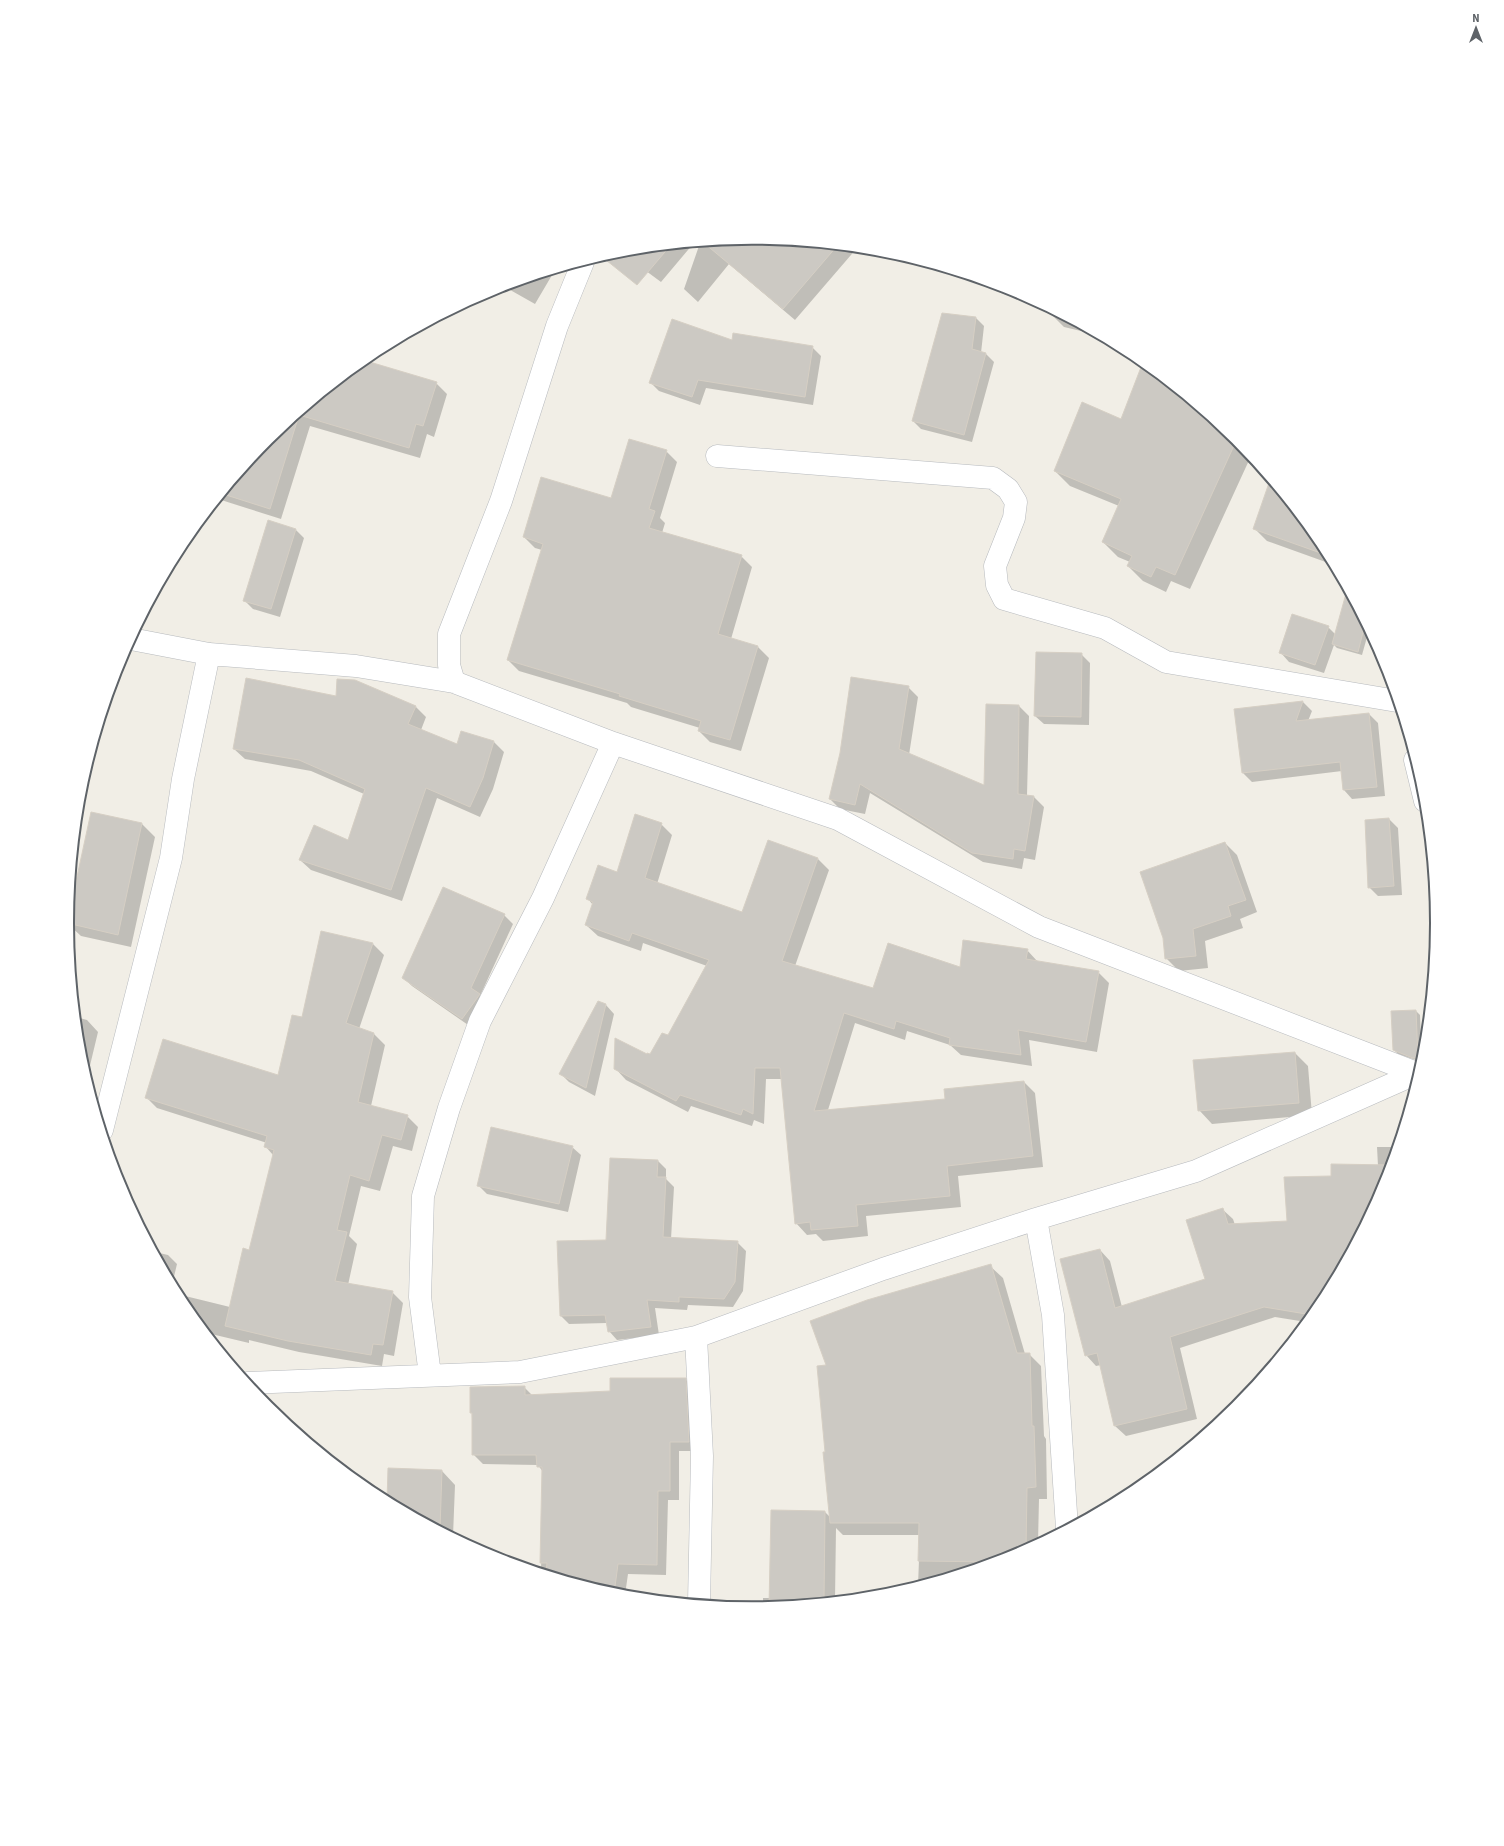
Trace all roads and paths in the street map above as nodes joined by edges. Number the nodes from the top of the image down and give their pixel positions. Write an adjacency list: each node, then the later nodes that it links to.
1 (581, 267): 5 (street)
2 (717, 456): 6 (street)
3 (137, 640): 4 (street)
4 (209, 654): 5 (street); 10 (street)
5 (454, 682): 7 (street)
6 (1392, 700)
7 (613, 743): 8 (street); 13 (street)
8 (1413, 1072)
9 (1412, 1076): 11 (street)
10 (104, 1121)
11 (1036, 1219): 12 (street); 15 (street)
12 (696, 1337): 13 (street); 16 (street)
13 (430, 1375): 14 (street)
14 (255, 1384)
15 (1067, 1523)
16 (699, 1599)

